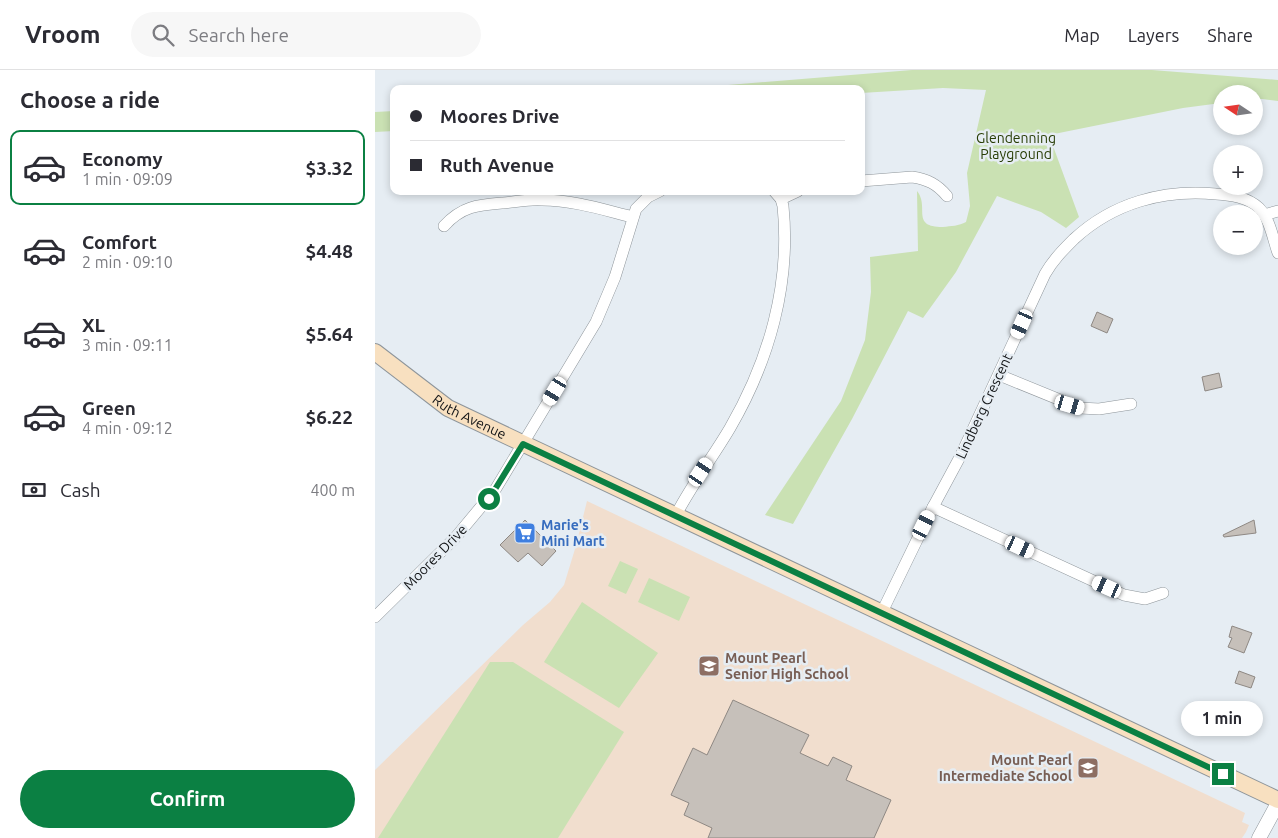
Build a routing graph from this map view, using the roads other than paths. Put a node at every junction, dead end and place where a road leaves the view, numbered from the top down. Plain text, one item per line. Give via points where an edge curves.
1 (865, 181) edge
2 (651, 195) edge
3 (777, 195) edge
4 (947, 196) dead end
5 (1278, 211) edge
6 (1264, 215) junction
7 (633, 217) junction
8 (444, 226) dead end
9 (1278, 253) edge
10 (375, 352) edge
11 (999, 375) junction
12 (1131, 404) dead end
13 (523, 444) junction
14 (933, 507) junction
15 (676, 515) junction
16 (1163, 593) dead end
17 (882, 612) junction
18 (375, 617) edge
19 (1278, 802) edge
20 (1259, 838) edge

1 - 4 street via 920,178 936,185
2 - 7 street via 636,209
3 - 15 street via 785,237 784,268 766,352 741,408
5 - 6 street
6 - 9 street
6 - 11 street, Lindberg Crescent via 1259,207 1241,198 1203,193 1159,196 1107,214 1082,232 1050,265
7 - 8 street via 567,202 535,200 475,206 456,215
7 - 13 street, Moores Drive via 615,277 599,315
10 - 13 main road, Ruth Avenue via 448,408
11 - 12 street via 1080,408
11 - 14 street, Lindberg Crescent
13 - 15 main road, Ruth Avenue
13 - 18 street, Moores Drive via 479,511
14 - 16 street via 1124,595 1145,599
14 - 17 street, Lindberg Crescent
15 - 17 main road, Ruth Avenue
17 - 19 main road, Ruth Avenue
19 - 20 street

